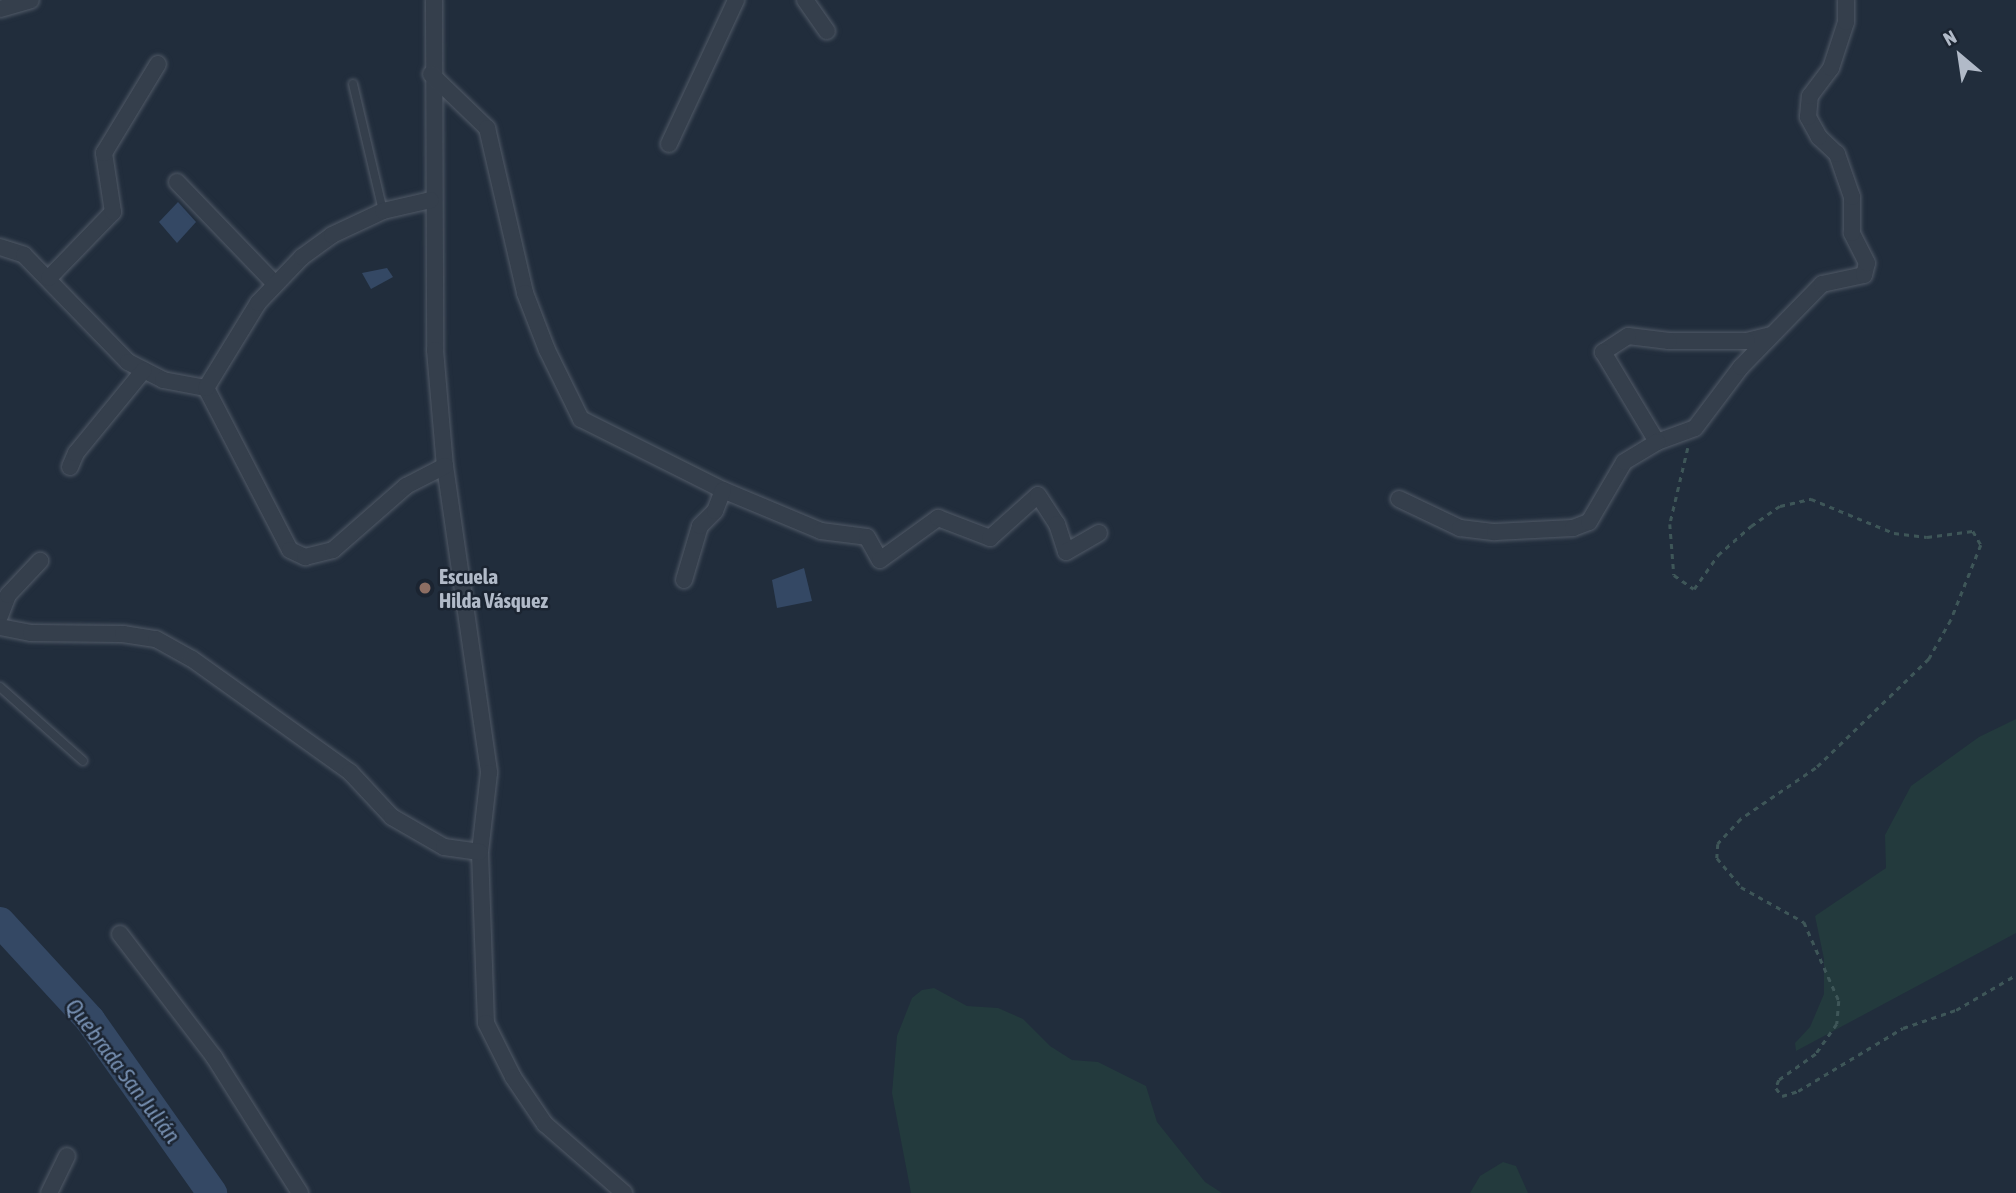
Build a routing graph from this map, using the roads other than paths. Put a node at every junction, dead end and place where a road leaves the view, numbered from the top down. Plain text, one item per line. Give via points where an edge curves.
1 (31, 0) edge
2 (434, 0) edge
3 (736, 0) edge
4 (804, 0) edge
5 (1846, 0) edge
6 (0, 9) edge
7 (827, 31) dead end
8 (158, 64) dead end
9 (431, 74) junction
10 (353, 84) dead end
11 (669, 144) dead end
12 (177, 182) dead end
13 (431, 200) junction
14 (383, 211) junction
15 (0, 247) edge
16 (49, 278) junction
17 (275, 284) junction
18 (1771, 335) junction
19 (144, 370) junction
20 (206, 388) junction
21 (1657, 442) junction
22 (445, 466) junction
23 (70, 467) dead end
24 (723, 490) junction
25 (1399, 499) dead end
26 (1098, 533) dead end
27 (40, 561) dead end
28 (684, 580) dead end
29 (0, 616) edge
30 (0, 627) edge
31 (0, 687) edge
32 (83, 761) dead end
33 (480, 852) junction
34 (120, 934) dead end
35 (67, 1156) dead end
36 (49, 1193) edge
37 (300, 1193) edge
38 (624, 1193) edge

1 - 6 street
2 - 9 street
3 - 11 street
4 - 7 street
5 - 18 street via 1846,22 1831,68 1810,96 1808,117 1837,154 1852,197 1852,233 1867,263 1864,275 1822,284
8 - 16 street via 104,153 113,212
9 - 13 street
9 - 24 street via 487,128 525,293 582,419
10 - 14 lane
12 - 17 street
13 - 14 street
13 - 22 street via 435,350
14 - 17 street via 332,235
15 - 16 street via 24,255
16 - 19 street via 100,336
17 - 20 street via 233,338
18 - 21 street via 1695,428
18 - 21 street via 1747,341 1628,336 1603,352
19 - 20 street via 163,380
19 - 23 street via 76,453
20 - 22 street via 276,529 290,550 305,557 333,550 406,486
21 - 25 street via 1624,462 1589,522 1573,528 1495,532 1460,528
22 - 33 street via 489,773
24 - 26 street via 821,531 867,537 880,560 939,517 990,538 1038,495 1057,524 1066,552
24 - 28 street via 715,511 700,526
27 - 29 street via 8,595
30 - 33 street via 31,633 156,639 192,659 350,772 392,817 444,847
31 - 32 lane
33 - 38 street via 486,1023 513,1077 545,1124
34 - 37 street via 214,1057
35 - 36 street

